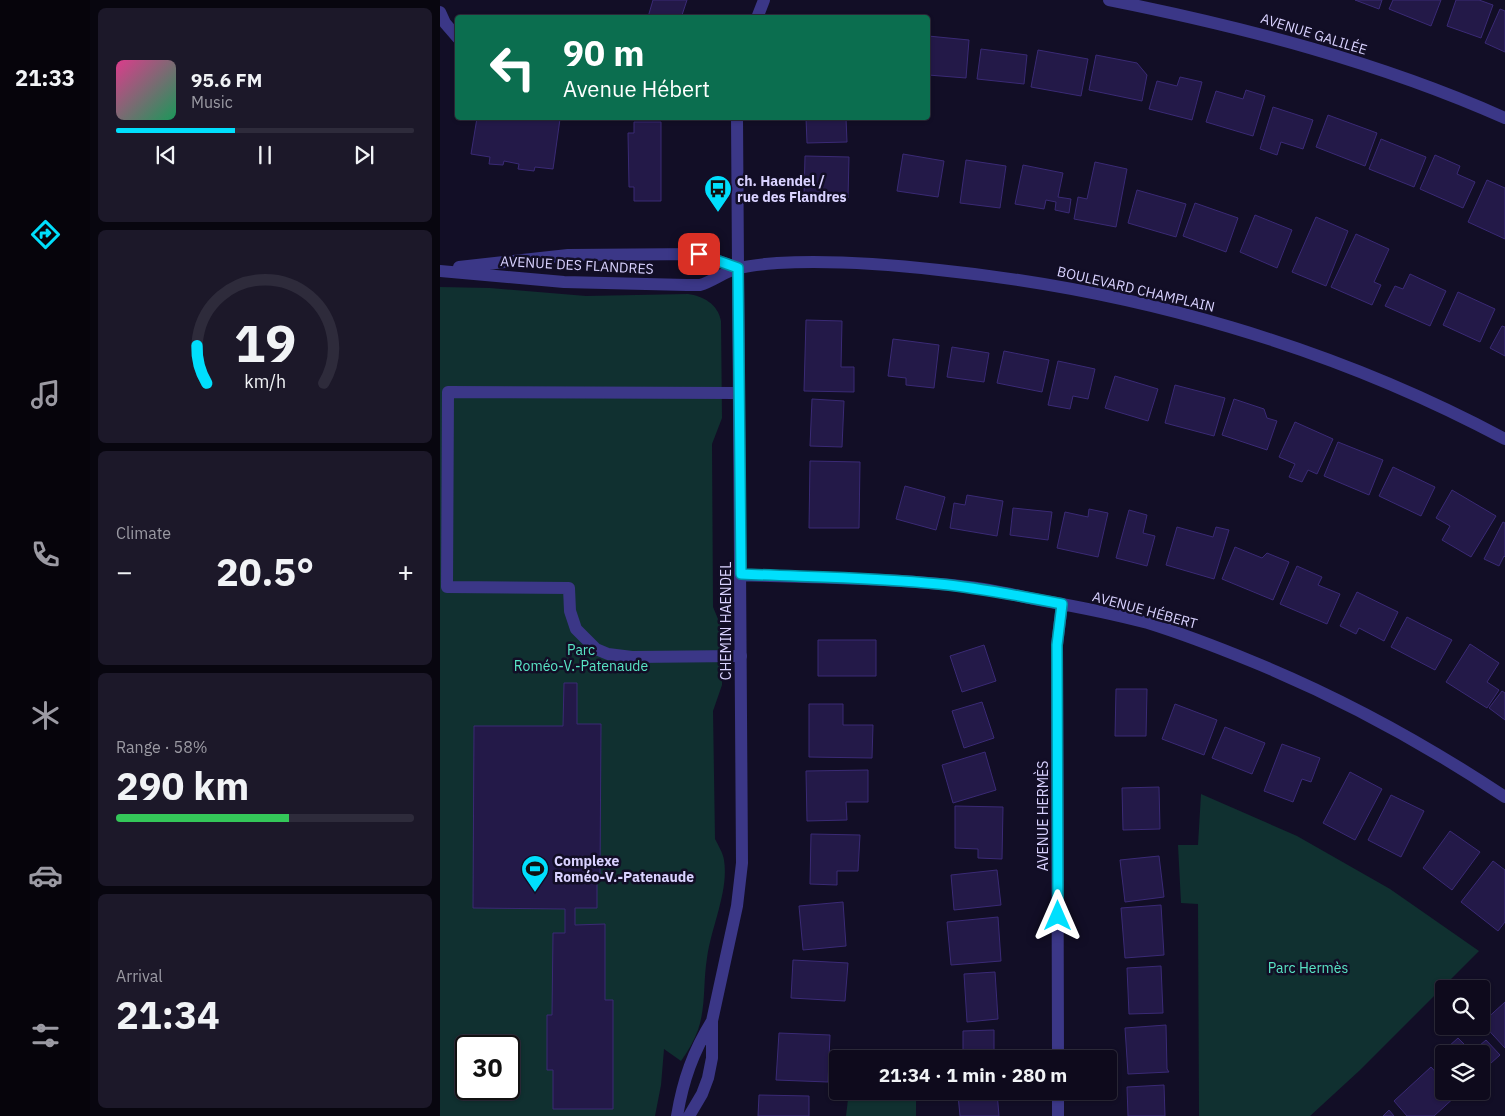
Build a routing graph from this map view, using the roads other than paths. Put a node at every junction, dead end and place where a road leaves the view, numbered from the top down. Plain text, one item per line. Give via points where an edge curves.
1 (764, 0) edge
2 (1109, 0) edge
3 (440, 12) edge
4 (759, 15) edge
5 (455, 35) edge
6 (1505, 118) edge
7 (737, 120) edge
8 (738, 268) junction
9 (440, 270) edge
10 (740, 392) junction
11 (1505, 440) edge
12 (741, 574) junction
13 (1062, 604) junction
14 (741, 656) junction
15 (1505, 798) edge
16 (712, 1021) junction
17 (1058, 1050) edge
18 (1058, 1100) edge
19 (677, 1116) edge
20 (689, 1116) edge
21 (1058, 1116) edge

1 - 4 street
2 - 6 street, AVENUE GALILÉE via 1206,20 1297,44 1434,89
3 - 5 street
7 - 8 street, CHEMIN HAENDEL
8 - 9 street, AVENUE DES FLANDRES via 699,254 598,254
8 - 9 street, AVENUE DES FLANDRES via 687,286 564,282
8 - 10 street, CHEMIN HAENDEL
8 - 11 street, BOULEVARD CHAMPLAIN via 778,263 902,266 1012,278 1129,300 1228,326 1327,360 1428,402
10 - 12 street, CHEMIN HAENDEL
10 - 14 street via 448,392 447,586 570,588 570,611 576,629 596,649 618,657
12 - 13 street, AVENUE HÉBERT via 937,584 1004,592
12 - 14 street, CHEMIN HAENDEL
13 - 15 street, AVENUE HÉBERT via 1166,629 1291,677 1384,722
13 - 17 street, AVENUE HERMÈS via 1057,645
14 - 16 street, CHEMIN HAENDEL via 742,863 737,906
16 - 19 street via 691,1060
16 - 20 street, CHEMIN HAENDEL via 712,1058 708,1078
18 - 21 street

